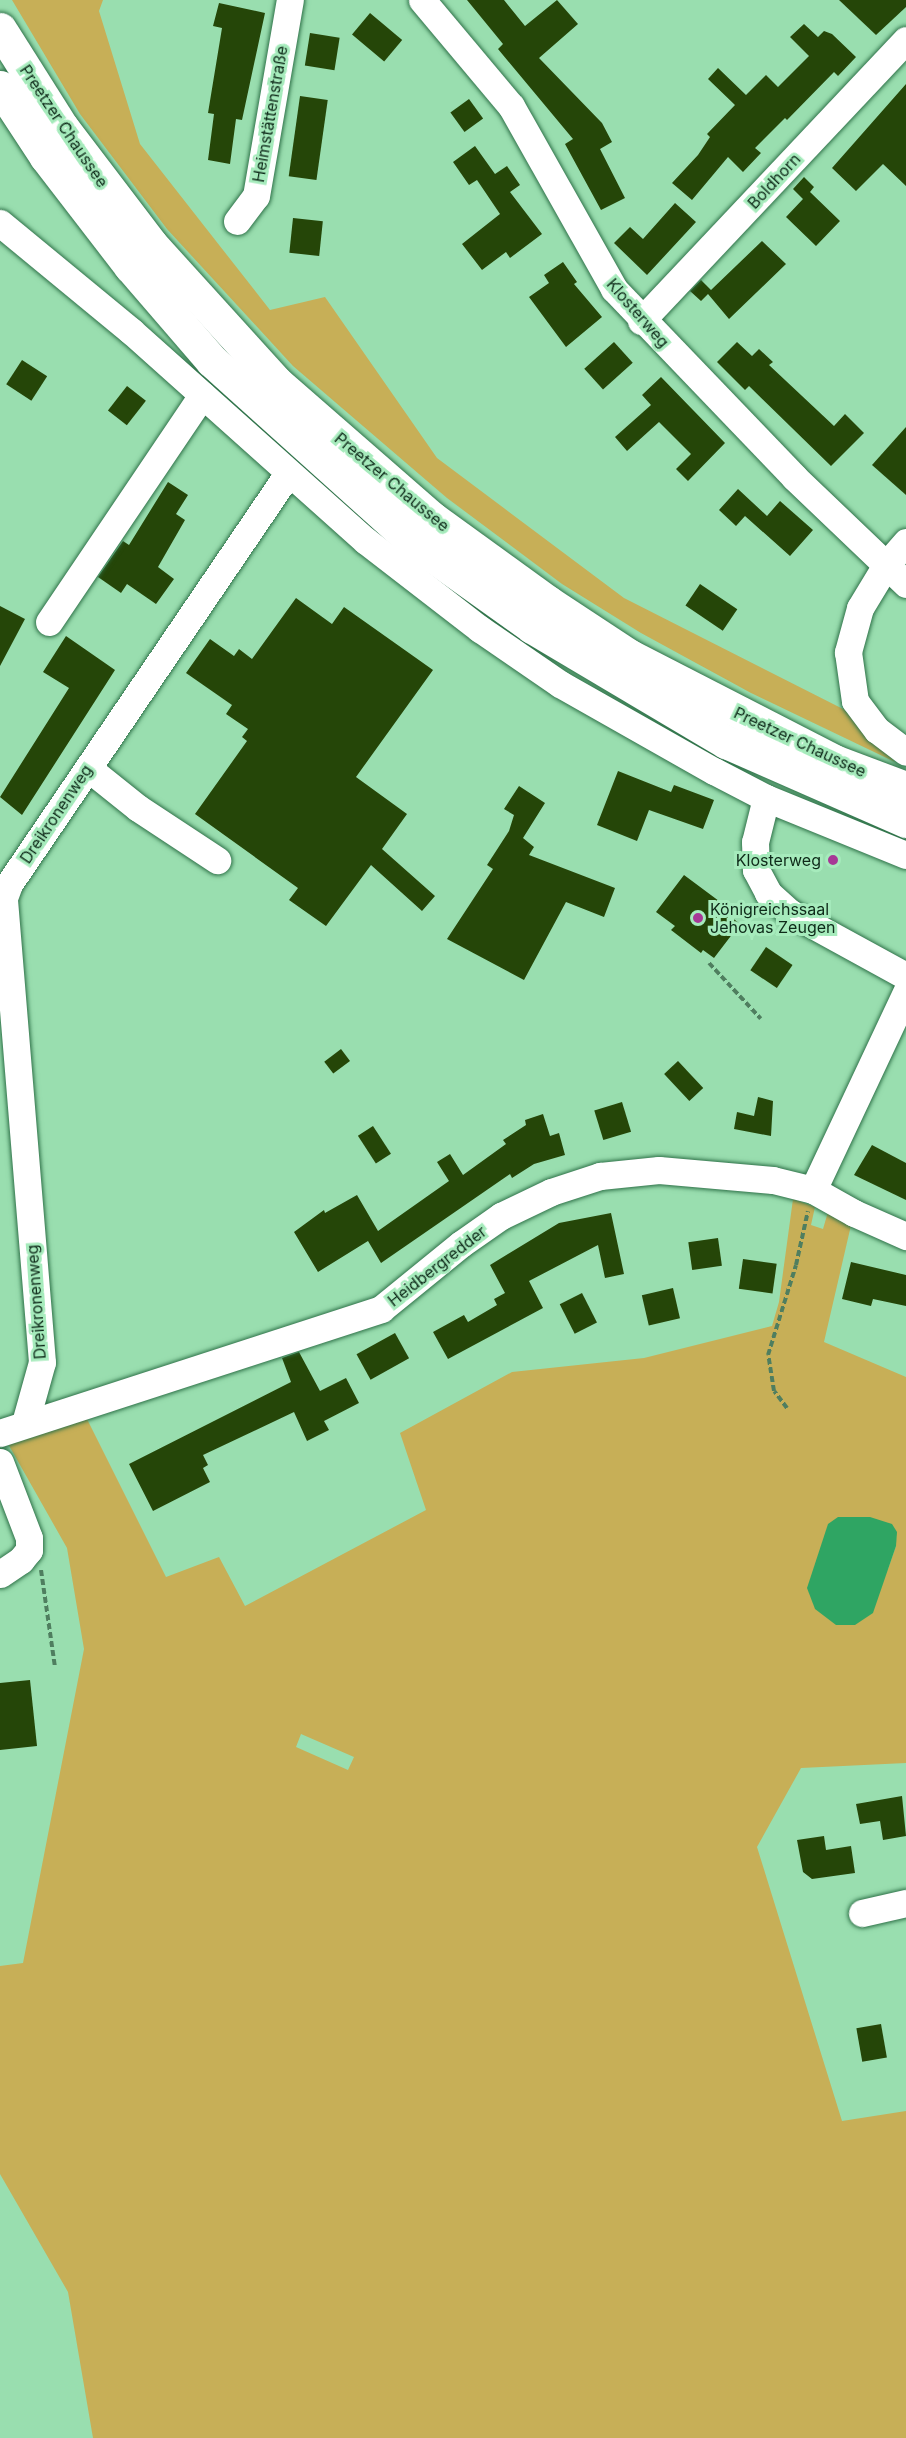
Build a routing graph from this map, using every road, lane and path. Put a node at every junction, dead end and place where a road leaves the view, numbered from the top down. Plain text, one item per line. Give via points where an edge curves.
1 (290, 0) edge
2 (422, 0) edge
3 (0, 29) edge
4 (906, 40) edge
5 (0, 87) edge
6 (237, 221) dead end
7 (0, 223) edge
8 (641, 321) junction
9 (202, 395) junction
10 (288, 474) junction
11 (906, 542) edge
12 (886, 565) junction
13 (906, 584) edge
14 (49, 622) dead end
15 (906, 752) edge
16 (88, 768) junction
17 (906, 788) edge
18 (766, 798) junction
19 (906, 821) edge
20 (906, 855) edge
21 (217, 860) dead end
22 (4, 951) edge
23 (709, 963) dead end
24 (906, 976) edge
25 (906, 992) edge
26 (761, 1019) dead end
27 (9, 1077) edge
28 (813, 1190) junction
29 (906, 1236) edge
30 (787, 1408) dead end
31 (25, 1423) junction
32 (0, 1433) edge
33 (0, 1462) edge
34 (29, 1550) junction
35 (0, 1574) edge
36 (55, 1667) dead end
37 (906, 1903) edge
38 (862, 1913) dead end

1 - 6 street, Heimstättenstraße via 256,196
2 - 8 street, Klosterweg via 511,106 614,289
3 - 17 highway, Preetzer Chaussee via 62,127 151,244 276,382 432,518 630,656 834,760
4 - 8 street, Boldhorn
5 - 19 highway, Preetzer Chaussee via 46,157 130,266 212,361 413,542 532,627 726,742
7 - 9 street
8 - 12 street, Klosterweg
9 - 10 street
9 - 14 street
10 - 16 street, Dreikronenweg
10 - 18 street via 421,585 560,684
11 - 12 street
12 - 13 street, Klosterweg
12 - 15 street via 854,620 849,669 855,701 865,716
16 - 21 street via 138,808
16 - 22 street, Dreikronenweg via 9,884 4,898
18 - 20 street
18 - 24 street via 755,842 756,870 768,893 789,912
22 - 27 street, Dreikronenweg
23 - 26 path
25 - 28 street
27 - 31 street, Dreikronenweg via 42,1362
28 - 29 street, Heidbergredder via 854,1214
28 - 30 path via 796,1265 768,1355 774,1391
28 - 31 street, Heidbergredder via 773,1180 659,1170 600,1176 551,1192 501,1216 381,1309
31 - 32 street, Heidbergredder
33 - 34 street via 29,1538
34 - 35 street
34 - 36 path via 39,1563
37 - 38 street

